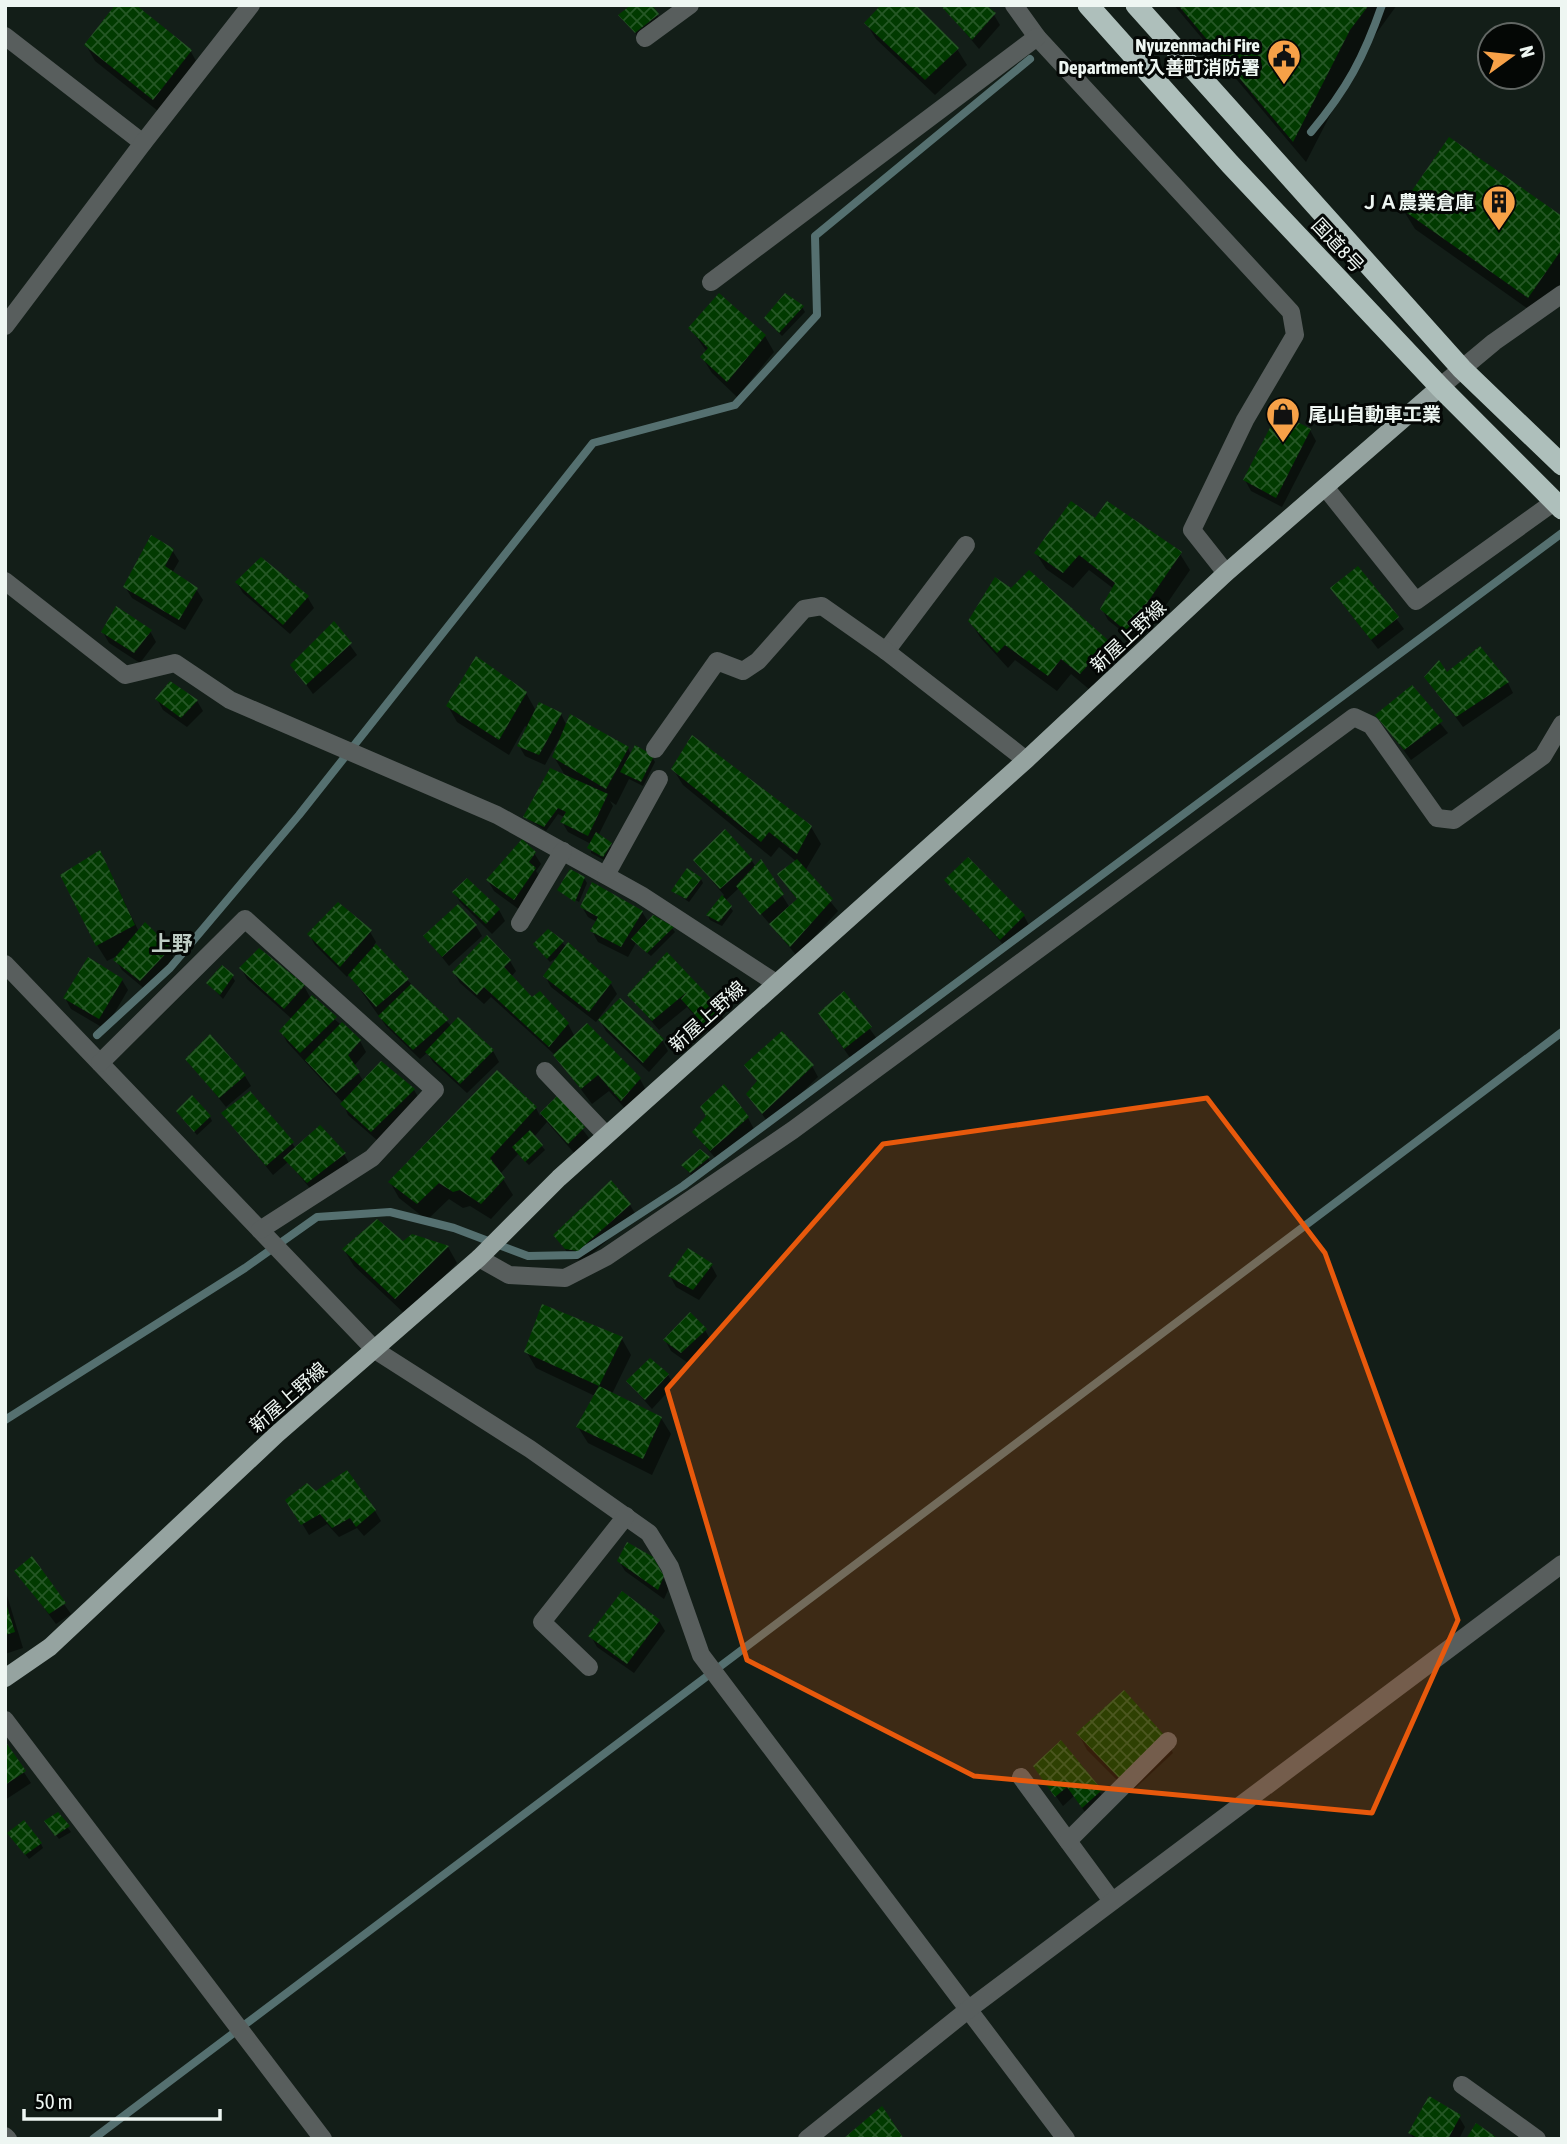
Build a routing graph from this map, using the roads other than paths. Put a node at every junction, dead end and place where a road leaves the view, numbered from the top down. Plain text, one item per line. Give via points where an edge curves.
1 (251, 5) edge
2 (690, 5) edge
3 (1014, 5) edge
4 (1087, 5) edge
5 (1136, 5) edge
6 (5, 36) edge
7 (1037, 37) junction
8 (645, 38) dead end
9 (142, 143) junction
10 (711, 282) dead end
11 (1562, 294) edge
12 (5, 326) edge
13 (1462, 369) junction
14 (1440, 387) junction
15 (1562, 466) edge
16 (1325, 487) junction
17 (1558, 505) edge
18 (966, 545) dead end
19 (1226, 573) junction
20 (5, 581) edge
21 (886, 651) junction
22 (1562, 724) edge
23 (655, 749) dead end
24 (1027, 760) junction
25 (659, 779) dead end
26 (562, 851) junction
27 (606, 875) junction
28 (520, 923) dead end
29 (5, 964) edge
30 (776, 983) junction
31 (100, 1063) junction
32 (545, 1071) dead end
33 (606, 1135) junction
34 (260, 1230) junction
35 (479, 1258) junction
36 (375, 1350) junction
37 (626, 1516) junction
38 (1562, 1563) edge
39 (589, 1667) dead end
40 (5, 1678) edge
41 (5, 1720) edge
42 (1168, 1741) dead end
43 (1021, 1777) dead end
44 (1068, 1841) junction
45 (1112, 1902) junction
46 (969, 2009) junction
47 (1462, 2085) dead end
48 (323, 2139) edge
49 (807, 2139) edge
50 (1066, 2139) edge
51 (1537, 2139) edge

1 - 9 street
2 - 8 street
3 - 7 street
4 - 14 highway, 国道8号
5 - 13 highway, 国道8号
6 - 9 street
7 - 10 street
7 - 19 street via 1291,312 1295,335 1245,420 1192,530
9 - 12 street
11 - 13 street
13 - 14 street
13 - 15 highway, 国道8号
14 - 16 main road, 新屋上野線
14 - 17 highway, 国道8号
16 - 17 street via 1416,601
16 - 19 main road, 新屋上野線
18 - 21 street
19 - 24 main road, 新屋上野線
20 - 26 street via 125,675 175,663 230,700 497,815
21 - 23 street via 822,606 804,608 758,661 743,671 716,661
21 - 24 street
22 - 35 street via 1543,756 1454,820 1437,818 1371,725 1354,717 793,1130 606,1257 565,1278 509,1275
24 - 30 main road, 新屋上野線
25 - 27 street
26 - 27 street
26 - 28 street
27 - 30 street
29 - 31 street
30 - 33 main road, 新屋上野線
31 - 34 street
31 - 34 street via 245,919 435,1090 372,1158
32 - 33 street
33 - 35 main road, 新屋上野線
34 - 36 street
35 - 36 main road, 新屋上野線
36 - 37 street
36 - 40 main road, 新屋上野線 via 277,1434 50,1647
37 - 39 street via 542,1622
37 - 46 street via 649,1533 670,1567 701,1655
38 - 45 street
41 - 48 street
42 - 44 street
43 - 44 street
44 - 45 street
45 - 46 street
46 - 49 street
46 - 50 street
47 - 51 street

